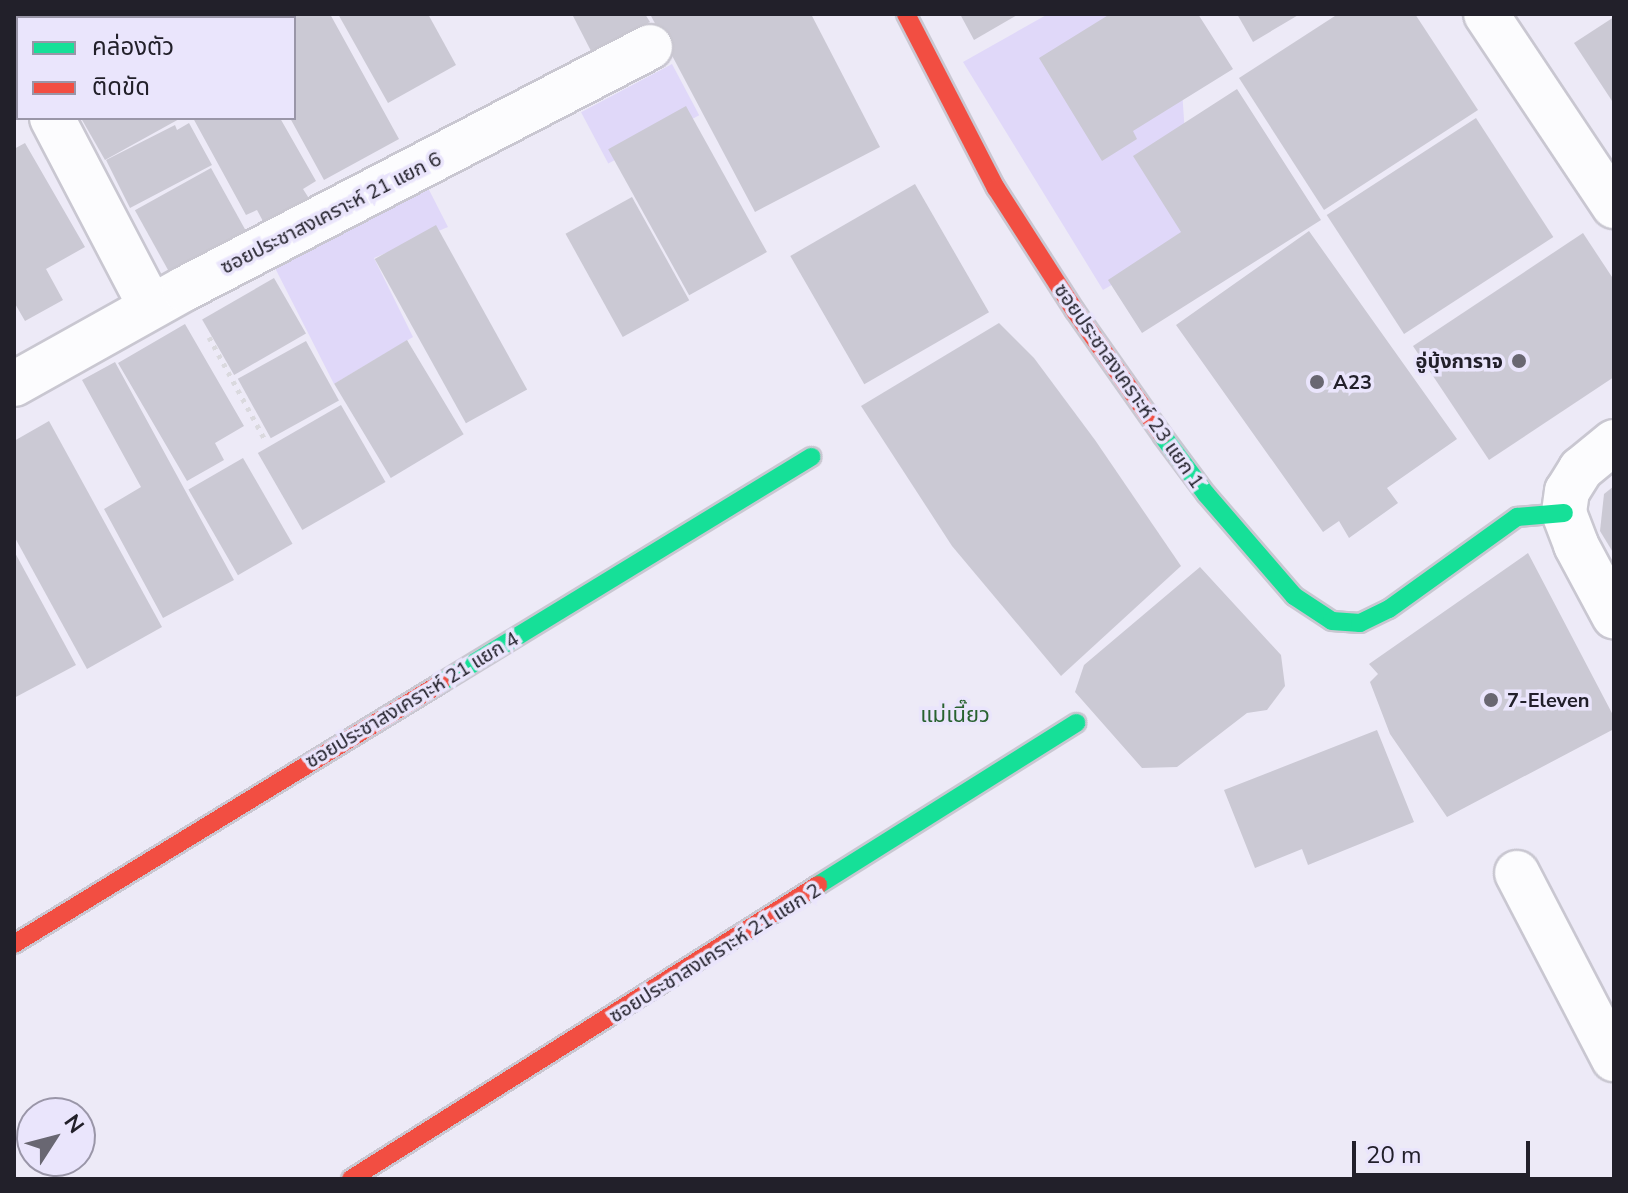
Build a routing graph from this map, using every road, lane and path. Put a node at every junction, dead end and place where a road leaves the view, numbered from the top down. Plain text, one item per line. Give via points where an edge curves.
1 (906, 14) edge
2 (1486, 14) edge
3 (650, 47) dead end
4 (53, 120) edge
5 (1614, 206) edge
6 (167, 298) junction
7 (14, 384) edge
8 (264, 438) dead end
9 (1614, 442) edge
10 (811, 457) dead end
11 (1564, 513) junction
12 (1614, 616) edge
13 (1076, 723) dead end
14 (1517, 873) dead end
15 (14, 944) edge
16 (1614, 1059) edge
17 (351, 1179) edge

1 - 11 street, ซอยประชาสงเคราะห์ 23 แยก 1 via 996,188 1075,311 1206,494 1294,596 1332,621 1360,623 1389,609 1517,517
2 - 5 street
3 - 6 street, ซอยประชาสงเคราะห์ 21 แยก 6
4 - 6 street
6 - 7 street, ซอยประชาสงเคราะห์ 21 แยก 6
6 - 8 path
9 - 11 street via 1581,469 1567,491
10 - 15 street, ซอยประชาสงเคราะห์ 21 แยก 4
11 - 12 street
13 - 17 street, ซอยประชาสงเคราะห์ 21 แยก 2
14 - 16 street

